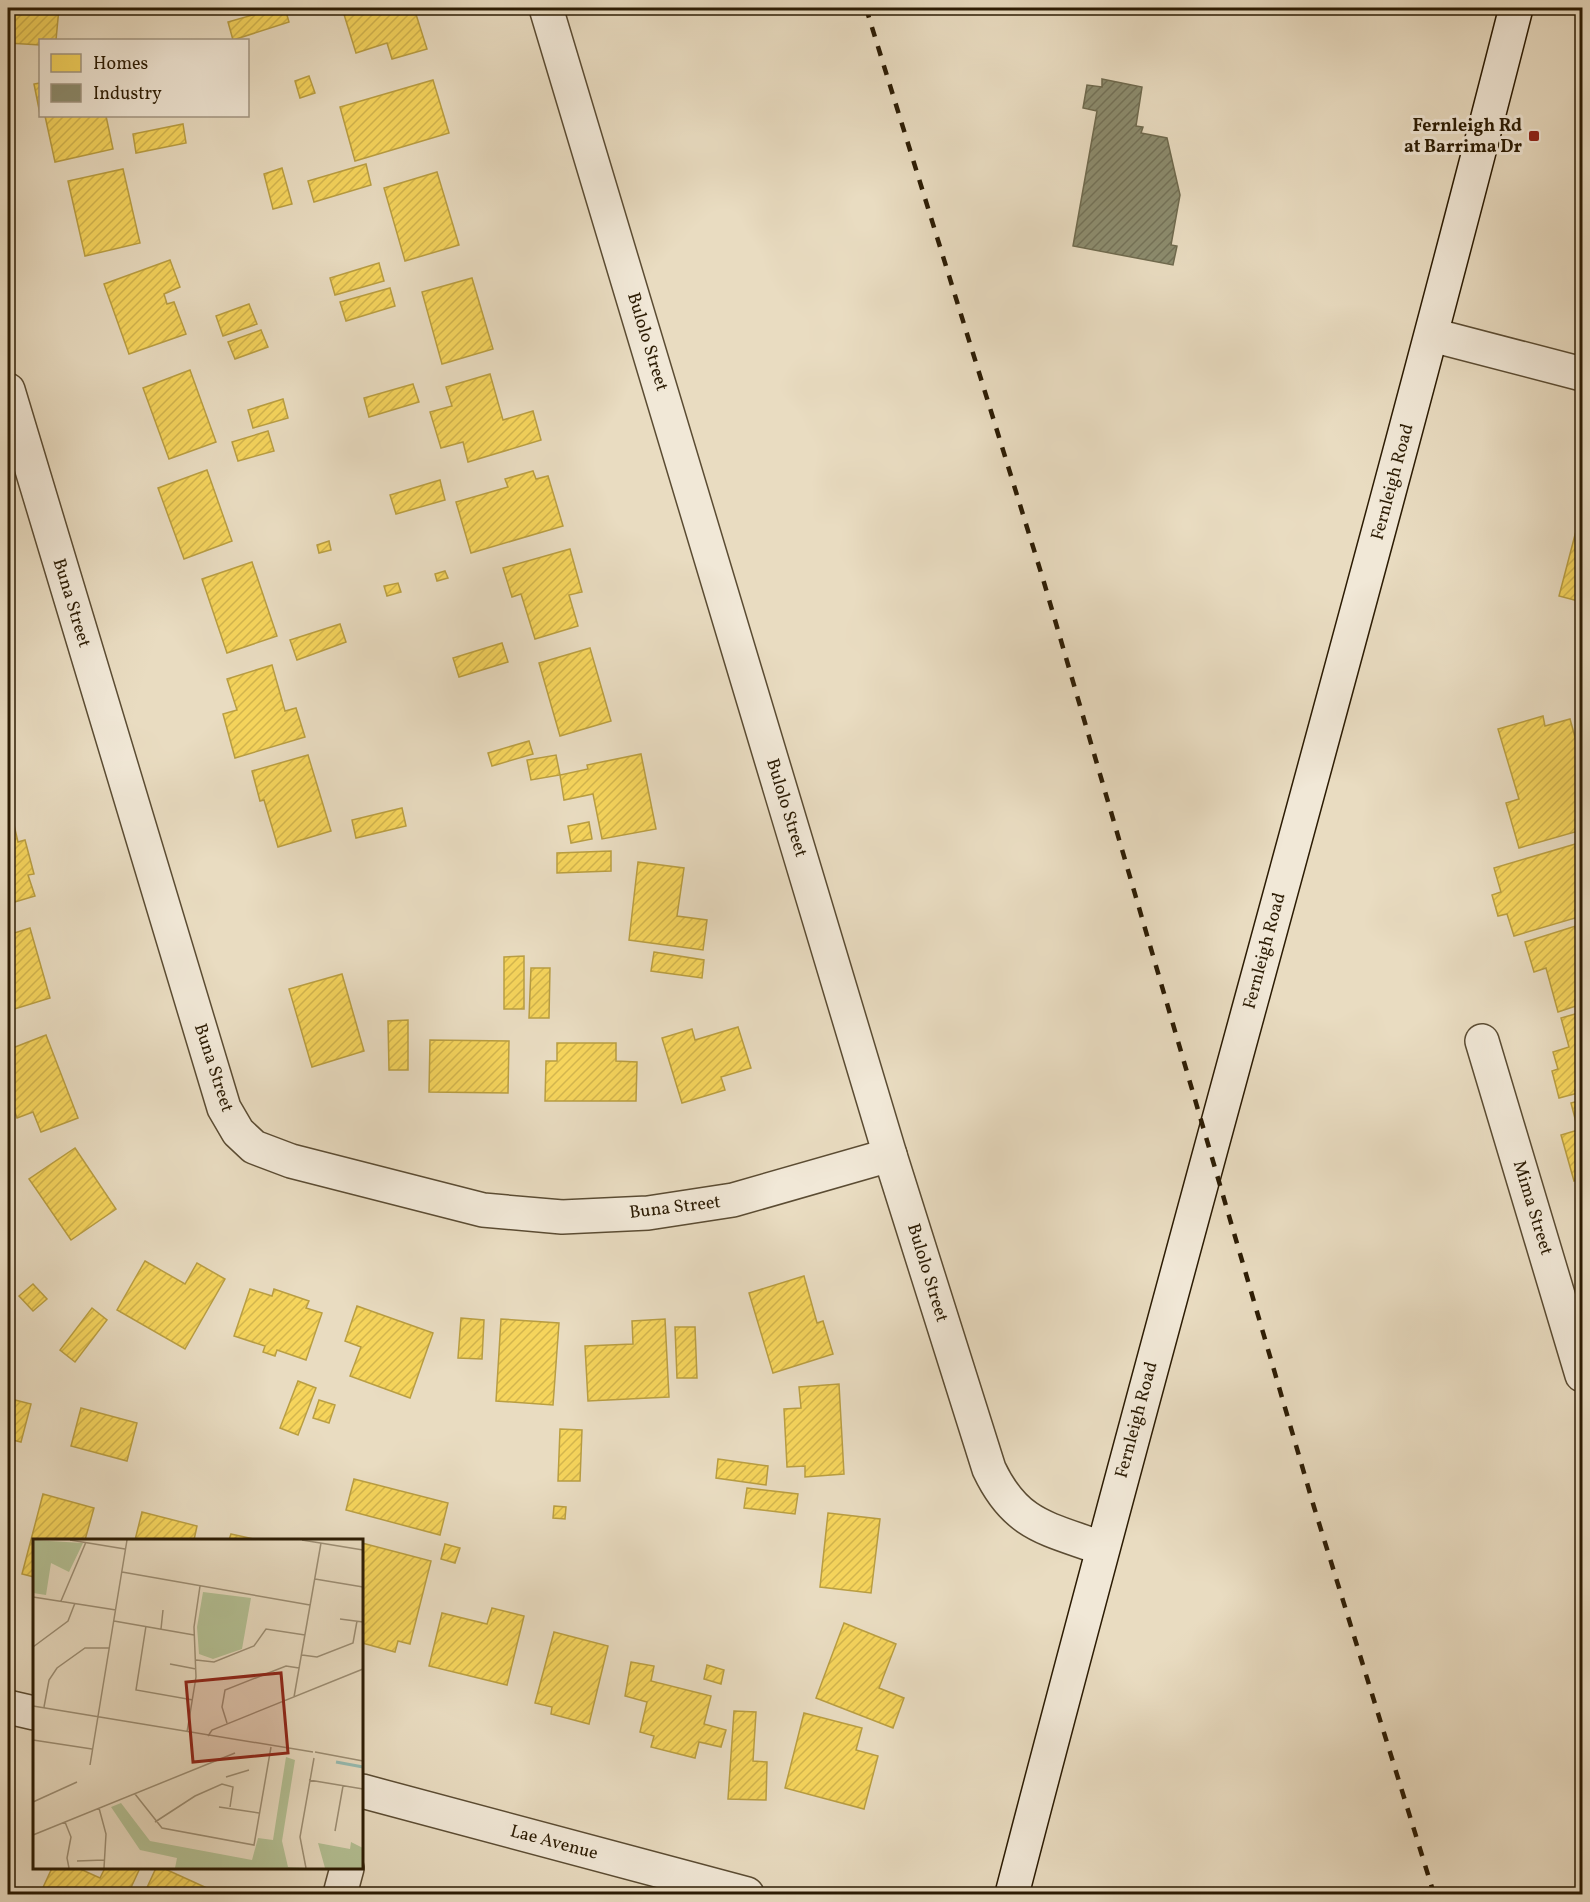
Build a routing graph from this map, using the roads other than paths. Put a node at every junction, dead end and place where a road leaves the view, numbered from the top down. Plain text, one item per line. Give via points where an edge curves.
1 (546, 8) edge
2 (1516, 8) edge
3 (1432, 335) junction
4 (1582, 374) edge
5 (8, 390) edge
6 (1482, 1041) dead end
7 (890, 1155) junction
8 (1582, 1375) edge
9 (1101, 1548) junction
10 (8, 1707) edge
11 (33, 1713) edge
12 (363, 1799) edge
13 (347, 1869) edge
14 (340, 1894) edge
15 (747, 1894) edge
16 (1012, 1894) edge

1 - 7 street, Bulolo Street
2 - 3 street, Fernleigh Road
3 - 4 street
3 - 9 street, Fernleigh Road
5 - 7 street, Buna Street via 224,1108 237,1132 254,1147 291,1161 483,1210 562,1217 648,1213 733,1200
6 - 8 street, Mima Street
7 - 9 street, Bulolo Street via 1001,1494 1034,1523
9 - 16 street, Fernleigh Road
10 - 11 street
12 - 15 street, Lae Avenue
13 - 14 street

